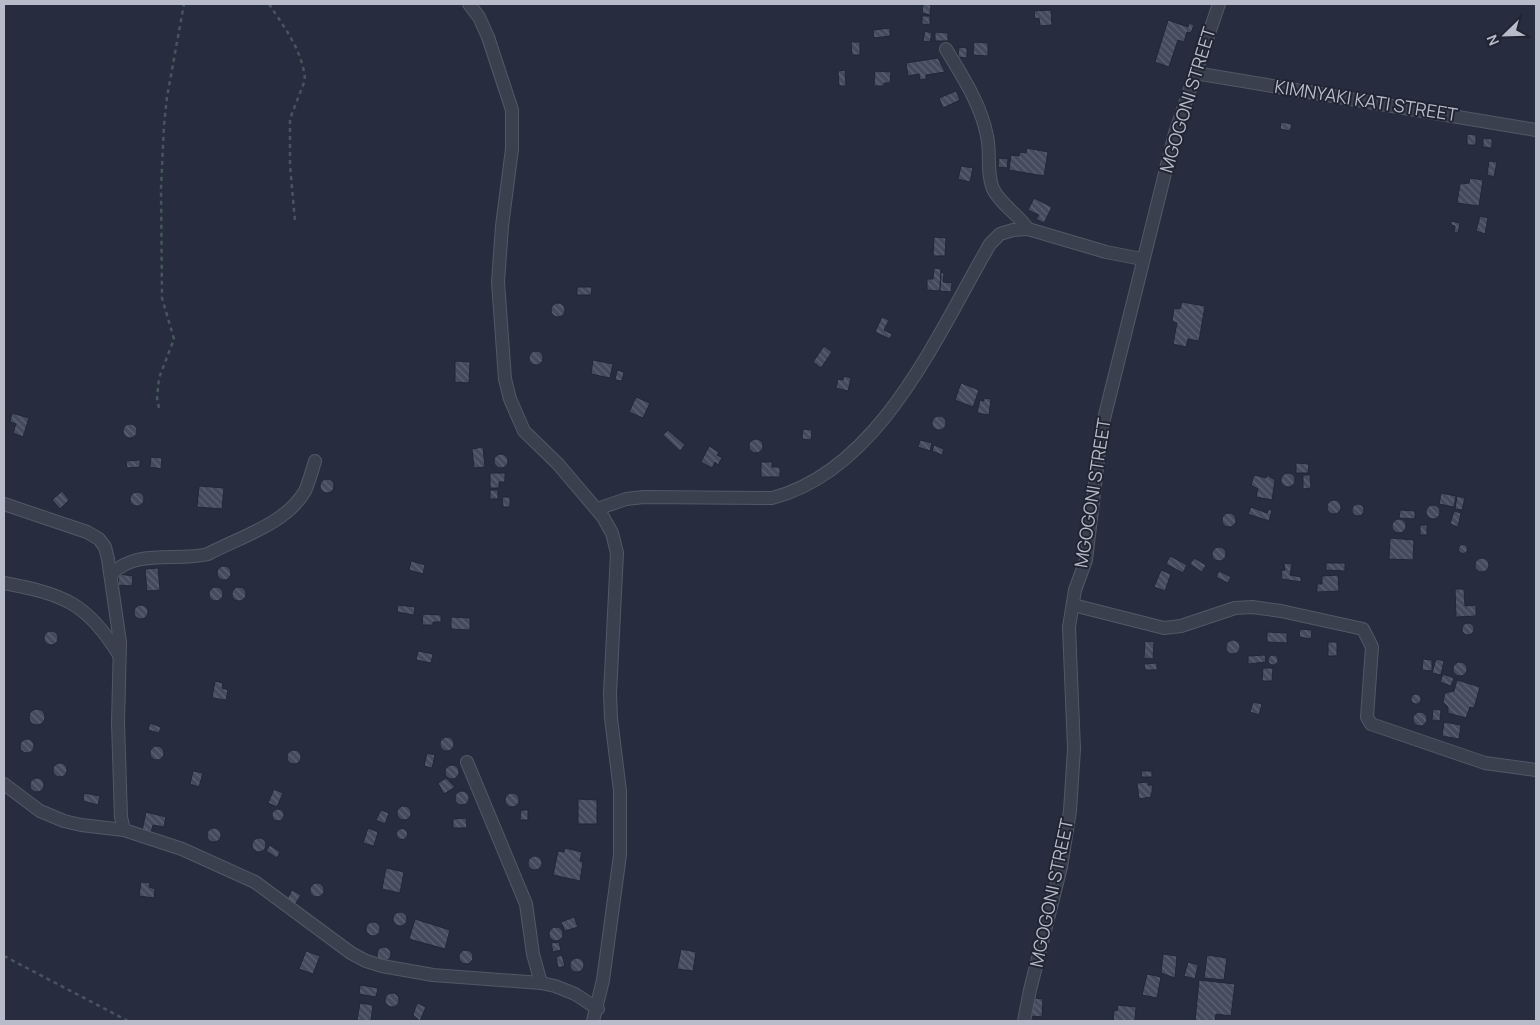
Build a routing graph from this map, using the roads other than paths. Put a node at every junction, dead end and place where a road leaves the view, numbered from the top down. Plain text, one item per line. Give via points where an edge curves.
1 (469, 4) edge
2 (1219, 4) edge
3 (946, 49) dead end
4 (1195, 74) junction
5 (1536, 130) edge
6 (1028, 229) junction
7 (1142, 259) junction
8 (315, 461) dead end
9 (4, 504) edge
10 (597, 509) junction
11 (111, 575) junction
12 (4, 582) edge
13 (1073, 605) junction
14 (121, 657) junction
15 (467, 762) dead end
16 (1536, 770) edge
17 (4, 784) edge
18 (124, 830) junction
19 (541, 983) junction
20 (596, 1015) edge
21 (1024, 1021) edge

1 - 10 street via 488,37 512,110 498,282 505,379 510,399 524,431
2 - 4 street, MGOGONI STREET
3 - 6 street via 984,120 992,186 1002,202 1020,217
4 - 5 street, KIMNYAKI KATI STREET
4 - 7 street, MGOGONI STREET via 1175,132
6 - 7 street
6 - 10 street via 1000,234 990,244 917,374 883,419 815,482 772,498 644,497 626,499
7 - 13 street, MGOGONI STREET via 1102,427 1086,560
8 - 11 street via 305,490 291,509 280,517 208,554 137,560 117,568
9 - 11 street via 99,539 105,547
10 - 20 street via 612,533 617,553 610,718 620,791 620,855
11 - 14 street
12 - 14 street via 58,595 77,605 101,626
13 - 16 street via 1164,628 1181,626 1235,608 1252,607 1363,629 1372,647 1367,717 1371,724 1486,763
13 - 21 street, MGOGONI STREET via 1069,627 1074,749 1070,811 1061,867
14 - 18 street via 118,723
15 - 19 street via 526,904
17 - 18 street via 40,811 64,821
18 - 19 street via 182,849 255,882 366,961 433,975
19 - 20 street via 575,994

